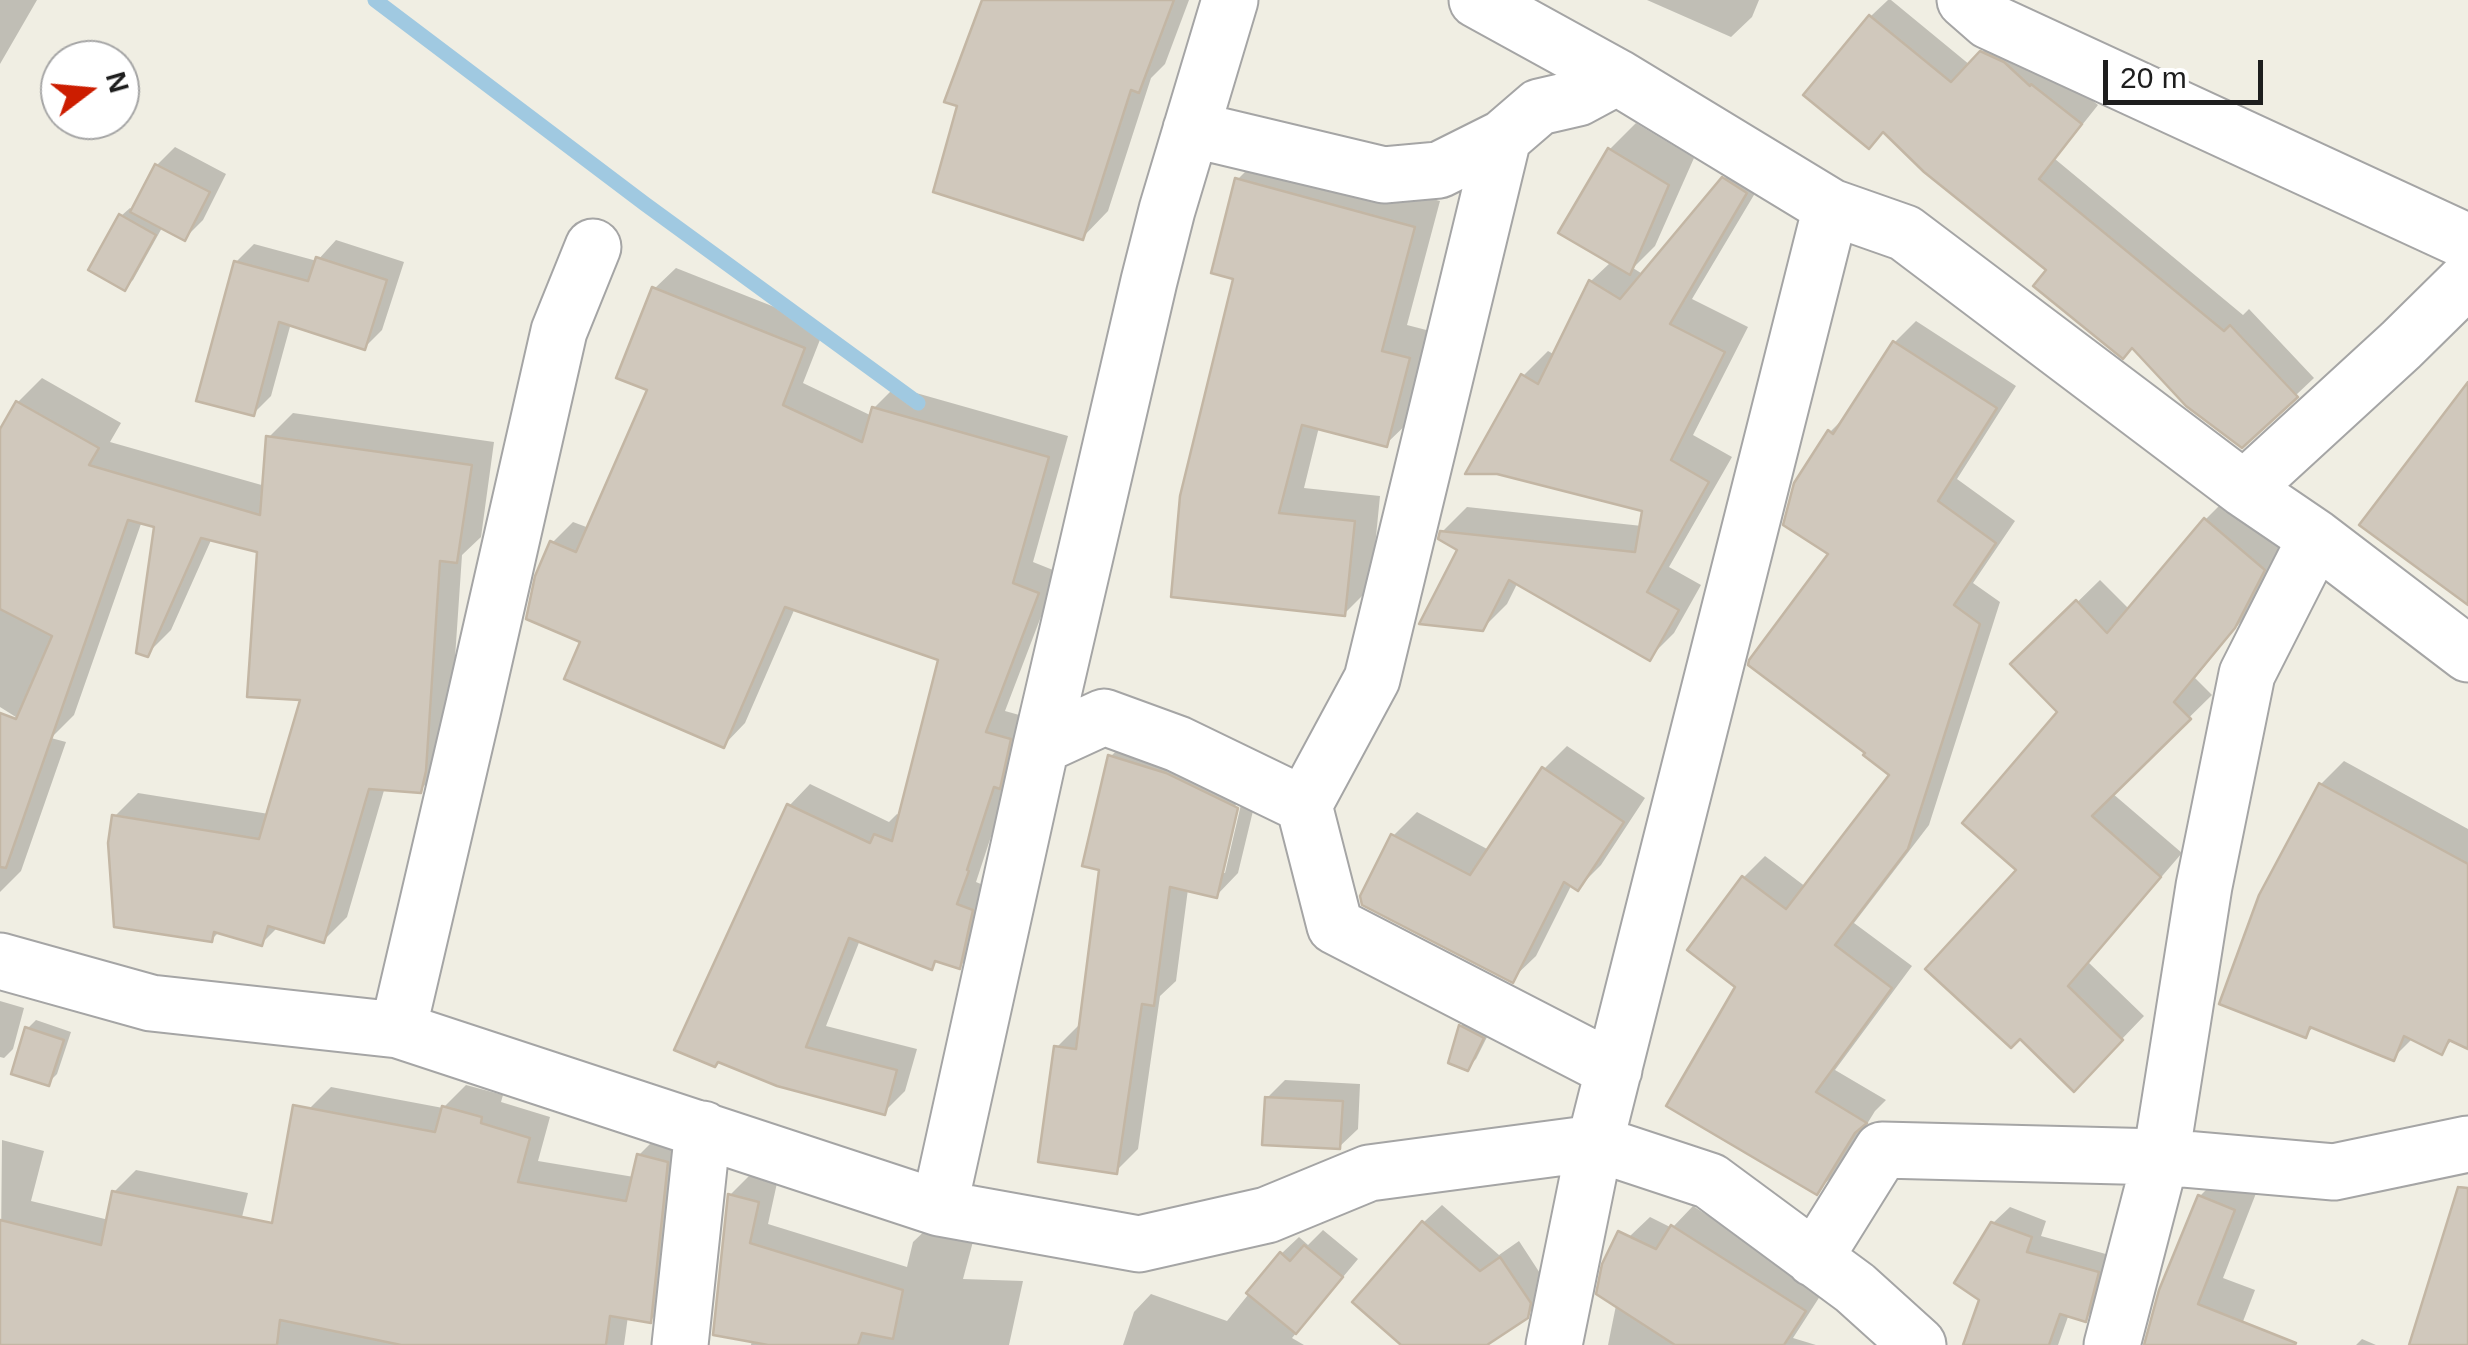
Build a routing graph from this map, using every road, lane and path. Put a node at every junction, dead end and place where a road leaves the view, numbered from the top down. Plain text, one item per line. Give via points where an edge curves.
1 (1230, 0) edge
2 (1478, 0) edge
3 (1965, 0) edge
4 (1617, 77) junction
5 (1191, 129) junction
6 (1503, 138) junction
7 (1830, 207) junction
8 (2468, 242) edge
9 (593, 247) dead end
10 (2468, 279) edge
11 (2244, 489) junction
12 (2316, 538) junction
13 (2468, 654) edge
14 (1041, 746) junction
15 (1304, 805) junction
16 (0, 962) edge
17 (398, 1030) junction
18 (1614, 1070) junction
19 (702, 1128) junction
20 (1595, 1144) junction
21 (2468, 1144) edge
22 (2161, 1157) junction
23 (940, 1208) junction
24 (1814, 1258) junction
25 (680, 1345) edge
26 (1554, 1345) edge
27 (1918, 1345) edge
28 (2112, 1345) edge

1 - 5 street
2 - 4 street
3 - 8 street via 1989,21
4 - 6 street via 1578,98 1539,107
4 - 7 street
5 - 6 street via 1384,175 1439,170
5 - 14 street
6 - 15 street via 1372,679
7 - 11 street via 1905,233
7 - 18 street
9 - 17 street via 559,331
10 - 11 street
11 - 12 street
12 - 13 street
12 - 22 street via 2248,674 2204,886
14 - 15 street via 1104,717 1178,744
14 - 23 street
15 - 18 street via 1334,926
16 - 17 street via 151,1003
17 - 19 street
18 - 20 street
19 - 23 street
19 - 25 street
20 - 23 street via 1368,1174 1267,1216 1139,1244
20 - 24 street via 1710,1181
20 - 26 street
21 - 22 street via 2334,1172
22 - 24 street via 1882,1150
22 - 28 street
24 - 27 street

